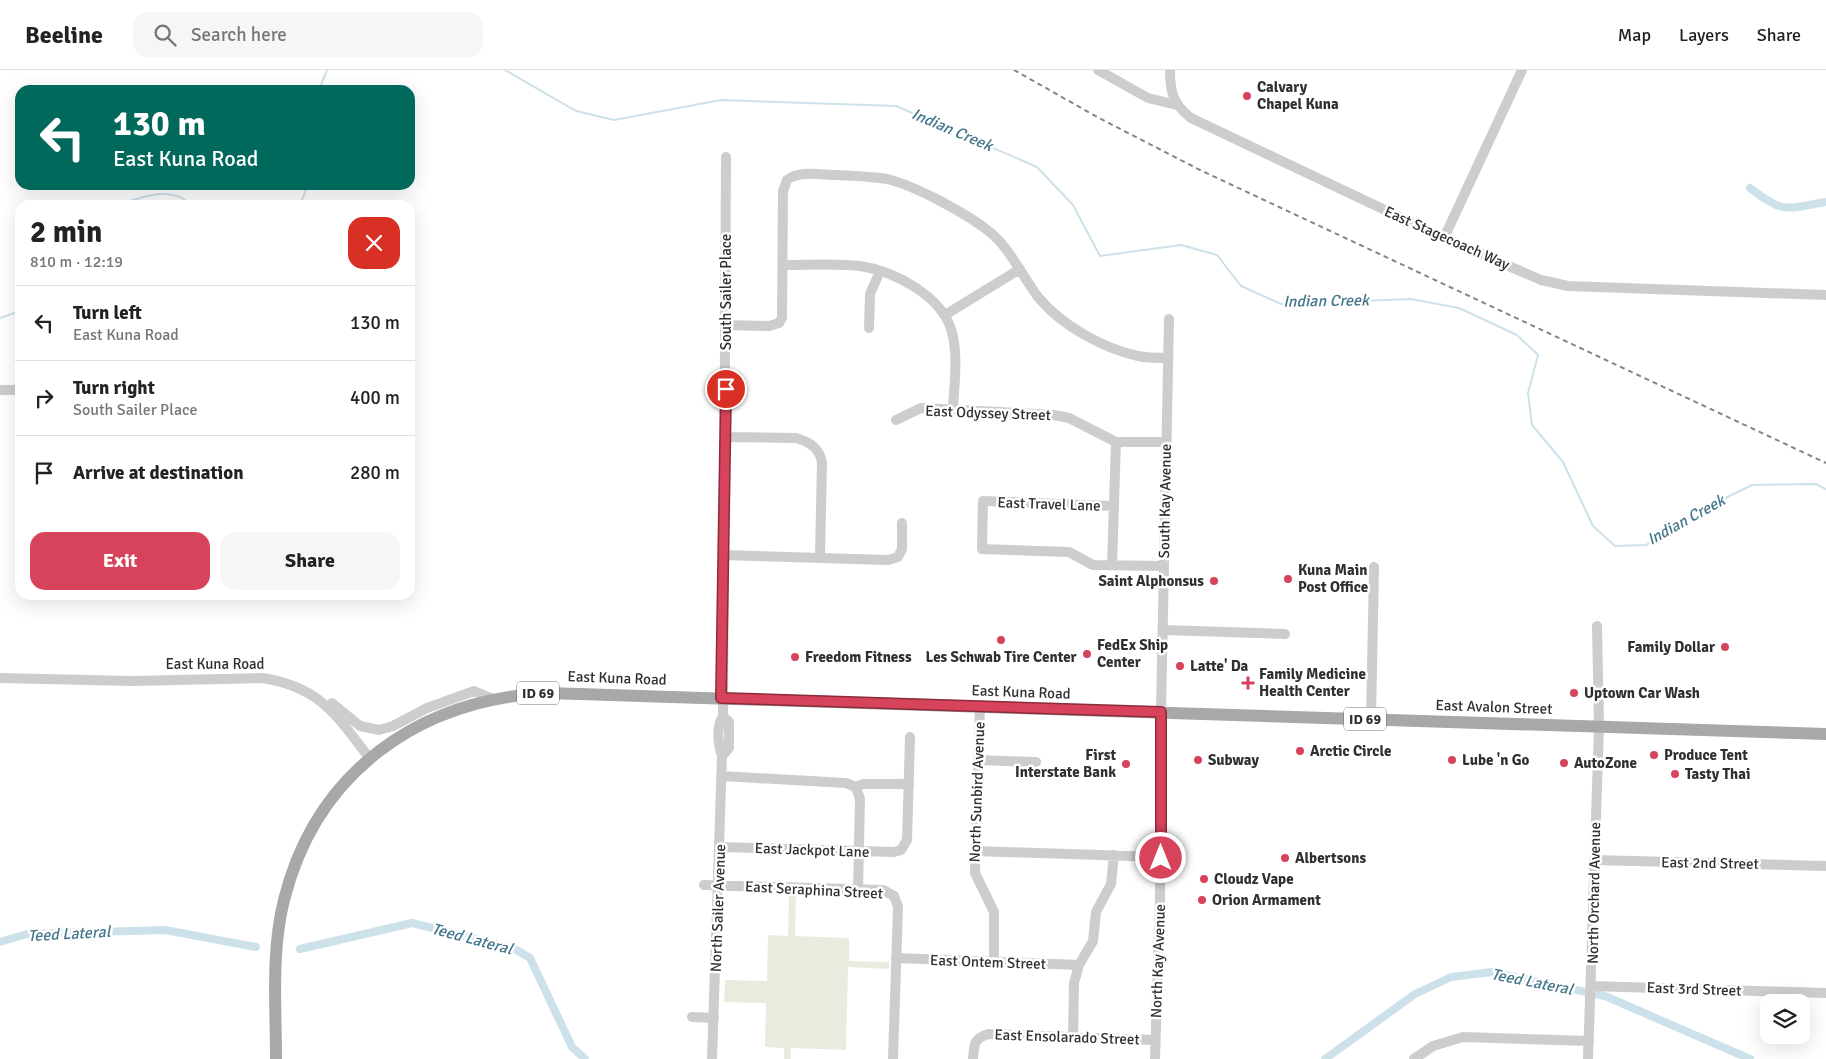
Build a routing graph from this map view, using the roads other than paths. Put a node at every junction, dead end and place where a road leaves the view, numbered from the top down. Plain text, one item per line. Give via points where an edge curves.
1 (1098, 70) edge
2 (1170, 70) edge
3 (1522, 70) edge
4 (1177, 105) junction
5 (726, 157) dead end
6 (1444, 238) junction
7 (783, 265) junction
8 (1020, 269) junction
9 (880, 271) junction
10 (1826, 295) edge
11 (945, 315) junction
12 (1169, 319) dead end
13 (725, 325) junction
14 (869, 328) dead end
15 (1168, 358) junction
16 (0, 390) edge
17 (15, 390) edge
18 (953, 410) junction
19 (896, 420) dead end
20 (725, 437) junction
21 (1116, 442) junction
22 (1166, 442) junction
23 (1114, 506) junction
24 (902, 523) dead end
25 (723, 555) junction
26 (820, 558) junction
27 (1112, 565) junction
28 (1164, 566) junction
29 (1374, 567) dead end
30 (1597, 626) dead end
31 (1163, 630) junction
32 (1285, 634) dead end
33 (0, 678) edge
34 (492, 698) junction
35 (721, 698) junction
36 (326, 704) junction
37 (980, 706) junction
38 (1161, 712) junction
39 (1371, 719) junction
40 (1599, 727) junction
41 (1826, 734) edge
42 (910, 738) dead end
43 (370, 759) junction
44 (978, 760) junction
45 (1036, 762) dead end
46 (721, 776) junction
47 (909, 784) junction
48 (856, 788) junction
49 (720, 847) junction
50 (859, 851) junction
51 (975, 851) junction
52 (1114, 855) junction
53 (1161, 857) junction
54 (1594, 860) junction
55 (1826, 866) edge
56 (704, 885) dead end
57 (718, 885) junction
58 (858, 890) junction
59 (896, 958) junction
60 (994, 962) junction
61 (1079, 965) junction
62 (1591, 990) junction
63 (1826, 993) edge
64 (692, 1017) dead end
65 (714, 1018) junction
66 (1073, 1037) junction
67 (1154, 1040) junction
68 (1589, 1041) junction
69 (276, 1059) edge
70 (712, 1059) edge
71 (893, 1059) edge
72 (973, 1059) edge
73 (1155, 1059) edge
74 (1414, 1059) edge
75 (1588, 1059) edge

1 - 4 street, East Stagecoach Way via 1148,98
2 - 4 street via 1170,91
3 - 6 street
4 - 6 street, East Stagecoach Way via 1191,118 1210,128
5 - 13 street, South Sailer Place
6 - 10 street, East Stagecoach Way via 1554,284
7 - 8 street via 783,191 786,180 799,174 865,176 907,186 991,233
7 - 9 street via 860,266
7 - 13 street via 783,312 779,323 769,326
8 - 11 street
8 - 15 street via 1039,298 1084,334 1116,350
9 - 11 street via 930,298
9 - 14 street via 870,294
11 - 18 street via 955,346
12 - 15 street, South Kay Avenue
13 - 20 street, South Sailer Place
15 - 22 street, South Kay Avenue
16 - 17 street
18 - 19 street, East Odyssey Street via 921,408
18 - 21 street, East Odyssey Street via 1054,415 1069,418
20 - 25 street, South Sailer Place
20 - 26 street via 796,438 807,442 820,454
21 - 22 street, East Odyssey Street
21 - 23 street
22 - 28 street, South Kay Avenue
23 - 27 street
23 - 27 street, East Travel Lane via 983,501 982,548 1069,552 1093,565
24 - 26 street via 902,549 898,557 888,560
25 - 26 street
25 - 35 street, South Sailer Place
27 - 28 street
28 - 31 street, South Kay Avenue
29 - 39 street
30 - 40 street, North Orchard Avenue
31 - 32 street
31 - 38 street, South Kay Avenue
33 - 36 street, East Kuna Road via 132,681 262,678 301,688
34 - 35 main road, East Kuna Road / ID 69 via 548,693
34 - 36 street via 474,691 379,730 360,726 334,703
34 - 43 main road, East Kuna Road / ID 69 via 423,722
35 - 37 main road, East Kuna Road / ID 69
35 - 46 street, North Sailer Avenue via 723,716 719,722 718,747 722,756
36 - 43 street, East Kuna Road
37 - 38 main road, East Kuna Road / ID 69
37 - 44 street, North Sunbird Avenue
38 - 39 main road, East Avalon Street / ID 69
38 - 53 street, North Kay Avenue
39 - 40 main road, East Avalon Street / ID 69
40 - 41 main road, East Avalon Street
40 - 54 street, North Orchard Avenue
42 - 47 street
43 - 69 main road, ID 69 via 344,785 316,822 292,873 278,944
44 - 45 street
44 - 51 street, North Sunbird Avenue
46 - 48 street via 846,783
46 - 49 street, North Sailer Avenue
47 - 48 street via 867,784
47 - 50 street, East Jackpot Lane via 908,840 903,849 894,852
48 - 50 street via 860,799
49 - 50 street, East Jackpot Lane
49 - 57 street, North Sailer Avenue
50 - 58 street
51 - 52 street
51 - 60 street, North Sunbird Avenue via 978,882 994,912
52 - 53 street
52 - 61 street via 1111,884 1096,912 1093,941
53 - 67 street, North Kay Avenue
54 - 55 street, East 2nd Street
54 - 62 street, North Orchard Avenue
56 - 57 street, East Seraphina Street
57 - 58 street, East Seraphina Street
57 - 65 street, North Sailer Avenue
58 - 59 street, East Seraphina Street via 883,890 894,896 898,907
59 - 60 street, East Ontem Street
59 - 71 street
60 - 61 street, East Ontem Street
61 - 66 street via 1074,983
62 - 63 street, East 3rd Street
62 - 68 street, North Orchard Avenue
64 - 65 street
65 - 70 street, North Sailer Avenue
66 - 67 street, East Ensolarado Street
66 - 72 street, East Ensolarado Street via 988,1034 979,1036 974,1042
67 - 73 street, North Kay Avenue
68 - 74 street via 1463,1037 1433,1046
68 - 75 street, North Orchard Avenue

